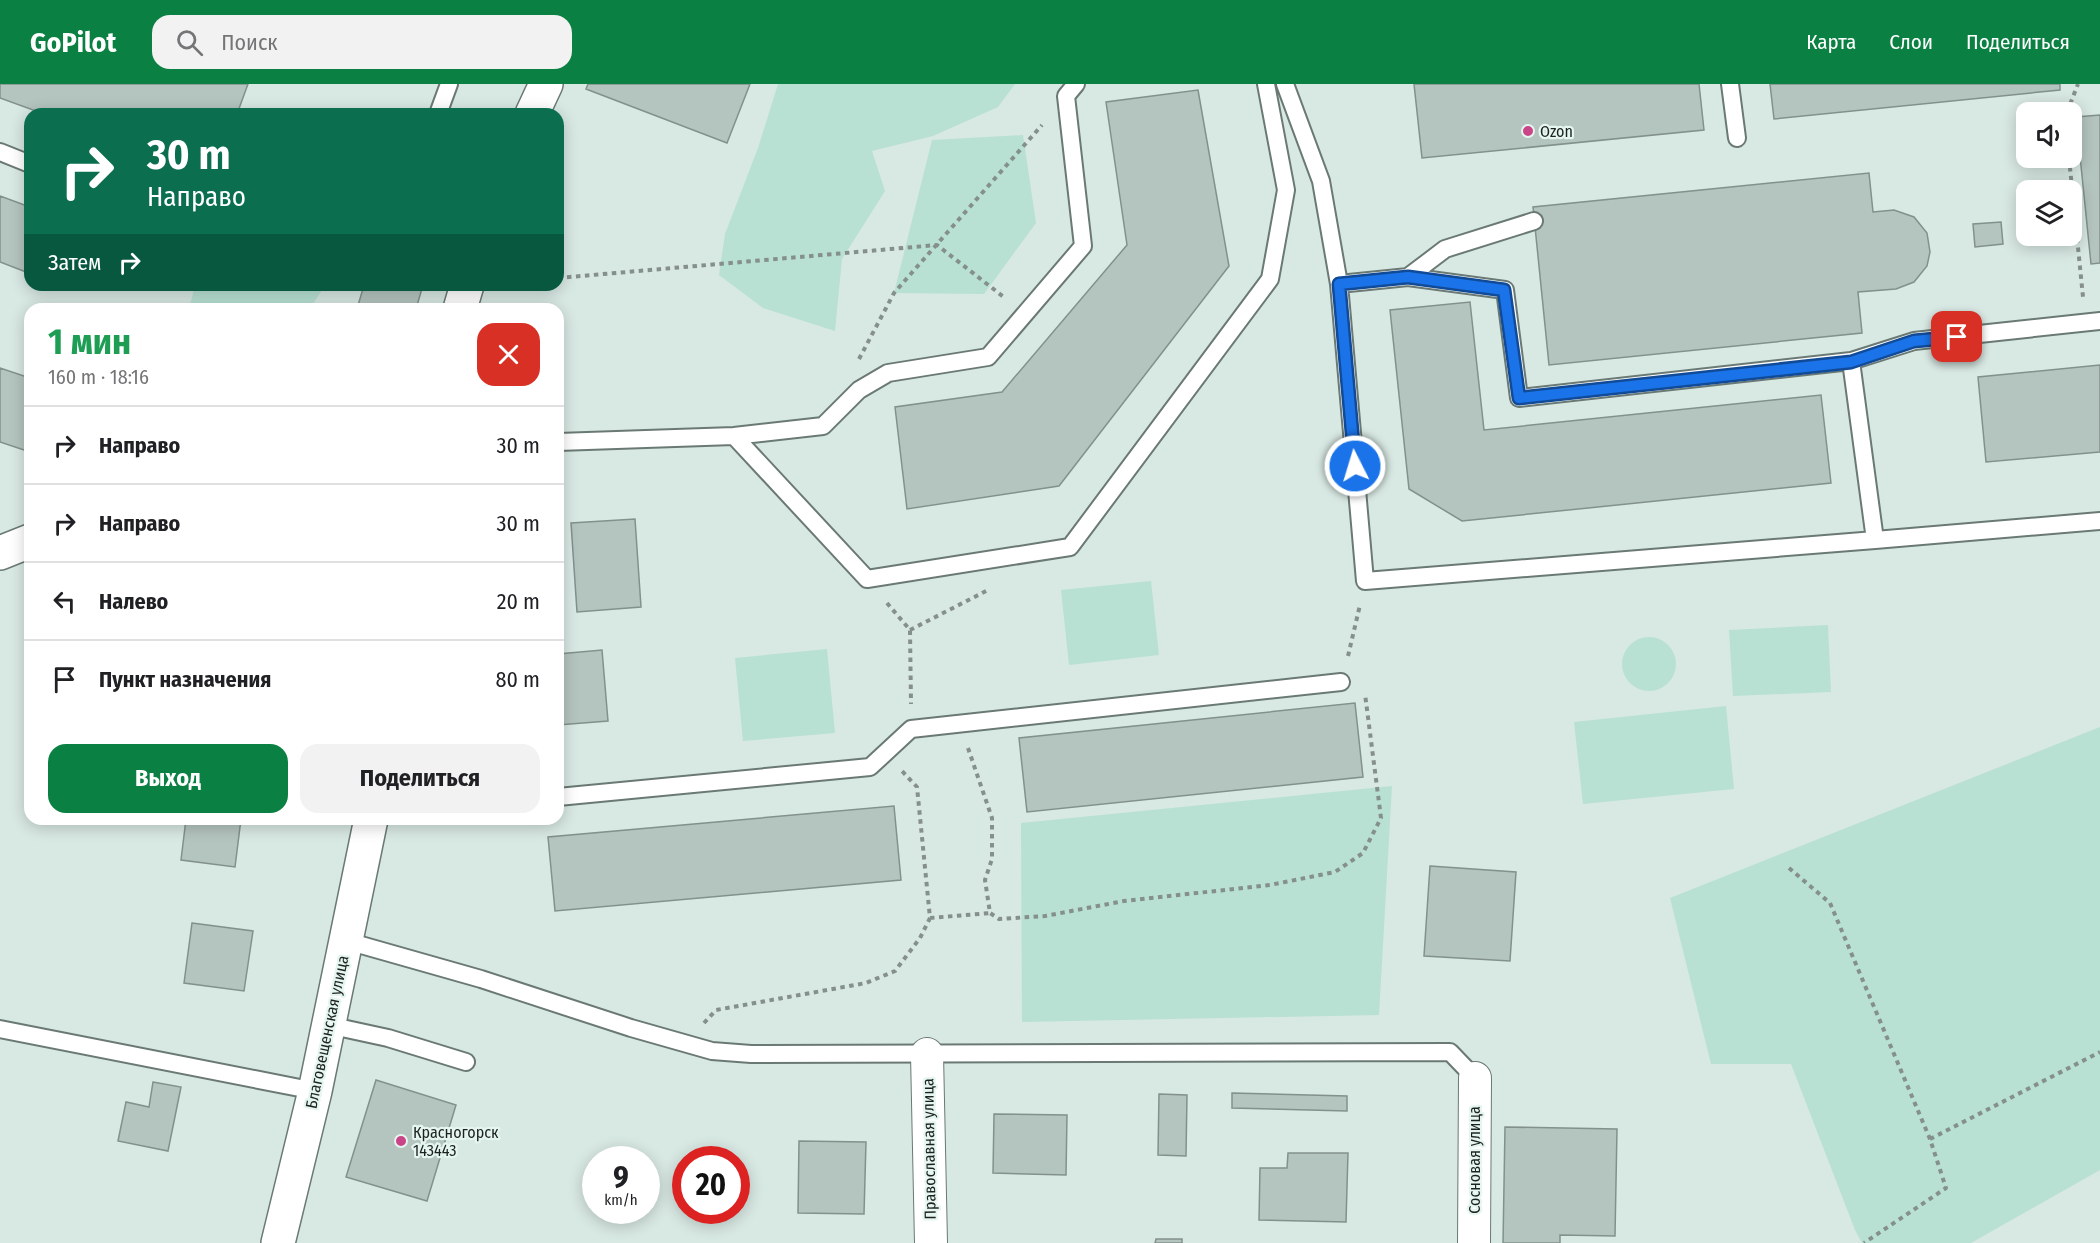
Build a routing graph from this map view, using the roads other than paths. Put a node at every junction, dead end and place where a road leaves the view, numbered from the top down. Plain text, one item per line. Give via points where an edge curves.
1 (449, 84) edge
2 (546, 84) edge
3 (1266, 84) edge
4 (1730, 84) edge
5 (1285, 85) edge
6 (1071, 90) edge
7 (440, 108) edge
8 (535, 108) edge
9 (1737, 138) dead end
10 (0, 152) edge
11 (24, 162) edge
12 (1534, 222) dead end
13 (1408, 277) junction
14 (1339, 284) junction
15 (2093, 322) edge
16 (1851, 362) junction
17 (734, 436) junction
18 (564, 442) edge
19 (2100, 521) edge
20 (1875, 540) junction
21 (24, 543) edge
22 (0, 552) edge
23 (1341, 682) road end
24 (564, 796) edge
25 (370, 825) edge
26 (347, 941) junction
27 (328, 1025) junction
28 (0, 1029) edge
29 (927, 1054) junction
30 (466, 1062) dead end
31 (1475, 1078) joint
32 (315, 1091) junction
33 (278, 1243) edge
34 (931, 1243) edge
35 (1474, 1243) edge

1 - 7 lane
2 - 8 street
3 - 17 lane via 1286,190 1270,279 1070,547 867,579
4 - 9 lane
5 - 14 lane via 1321,181
6 - 17 lane via 1083,246 988,357 888,373 859,390 823,426
10 - 11 lane
12 - 13 lane via 1445,249
13 - 14 lane
13 - 16 lane via 1504,290 1519,398
14 - 20 lane via 1365,581
15 - 16 lane via 1914,341
16 - 20 lane
17 - 18 lane
19 - 20 lane
21 - 22 street
23 - 24 lane via 911,729 870,767
25 - 26 street, Благовещенская улица
26 - 27 street, Благовещенская улица
26 - 29 lane via 712,1051
27 - 30 lane
27 - 32 street, Благовещенская улица
28 - 32 lane
29 - 31 lane via 1450,1052
29 - 34 street, Православная улица
31 - 35 street, Сосновая улица
32 - 33 street, Благовещенская улица

